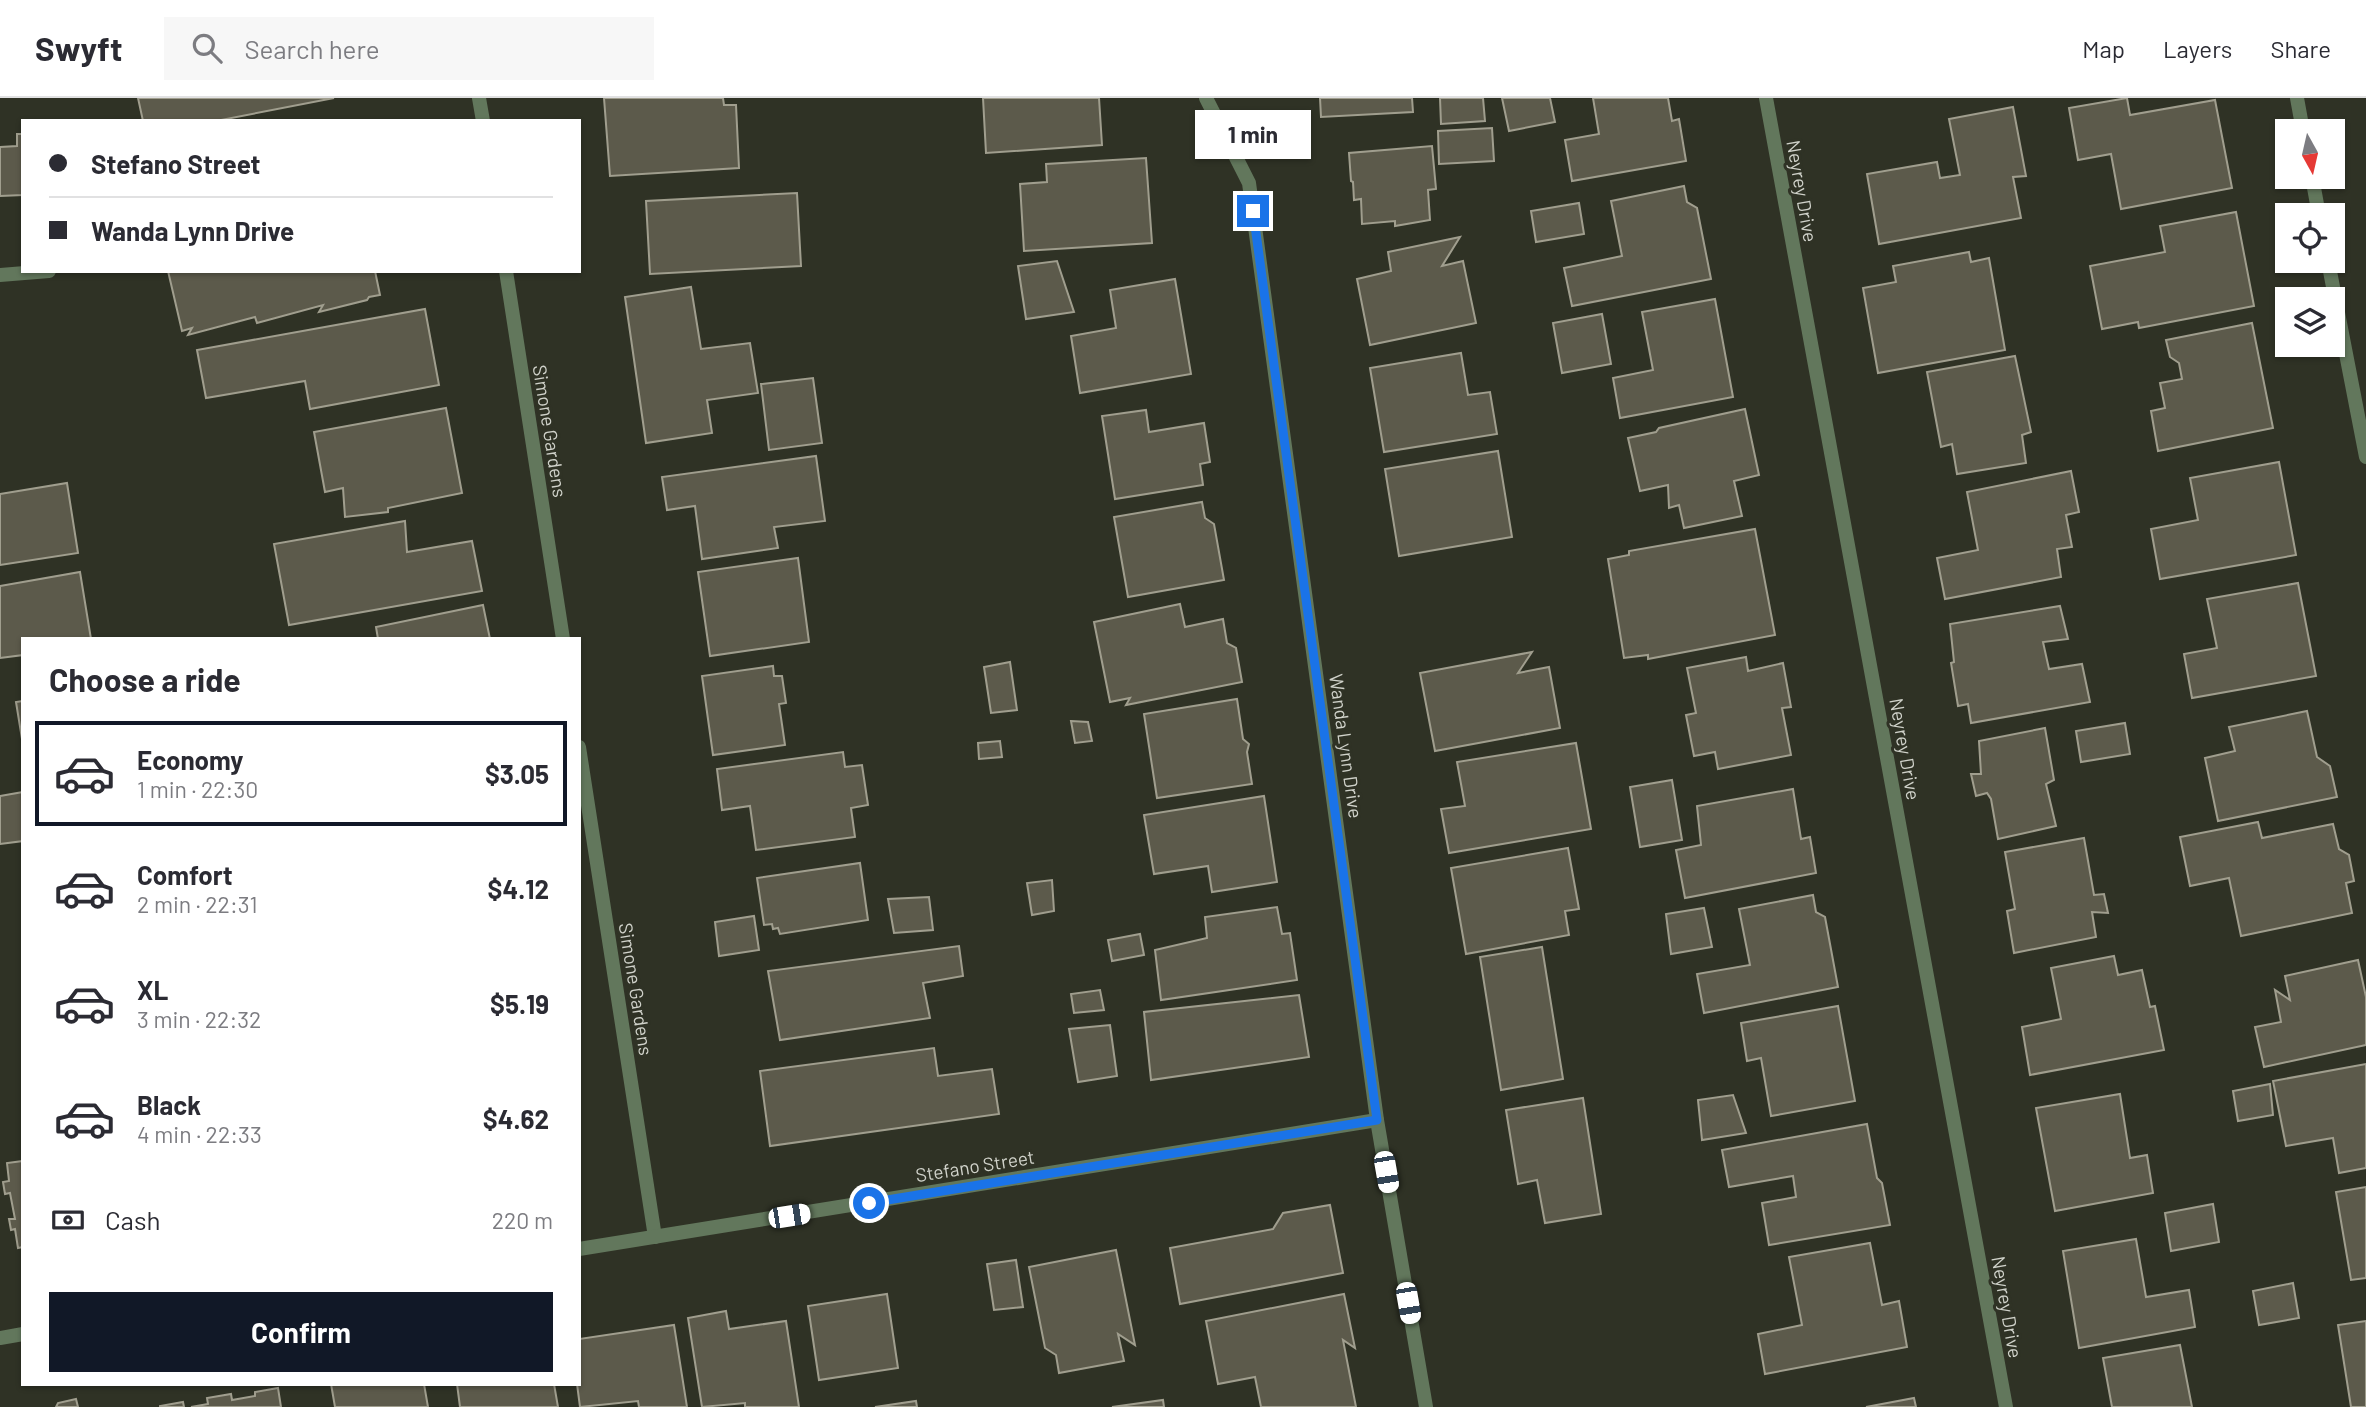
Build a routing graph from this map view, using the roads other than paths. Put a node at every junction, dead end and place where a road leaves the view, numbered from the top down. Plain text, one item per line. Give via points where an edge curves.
1 (479, 98) edge
2 (1206, 98) edge
3 (1766, 98) edge
4 (2297, 98) edge
5 (483, 119) edge
6 (2301, 119) edge
7 (24, 273) edge
8 (506, 273) edge
9 (2330, 273) edge
10 (0, 275) edge
11 (2366, 457) edge
12 (562, 637) edge
13 (581, 760) edge
14 (1377, 1120) junction
15 (655, 1237) junction
16 (581, 1249) edge
17 (21, 1334) edge
18 (0, 1338) edge
19 (1426, 1407) edge
20 (2006, 1407) edge

1 - 5 street
2 - 14 street, Wanda Lynn Drive via 1249,183
3 - 20 street, Neyrey Drive
4 - 6 street
7 - 10 street
8 - 12 street, Simone Gardens
9 - 11 street
13 - 15 street, Simone Gardens
14 - 15 street, Stefano Street
14 - 19 street, Wanda Lynn Drive
15 - 16 street, Stefano Street
17 - 18 street

